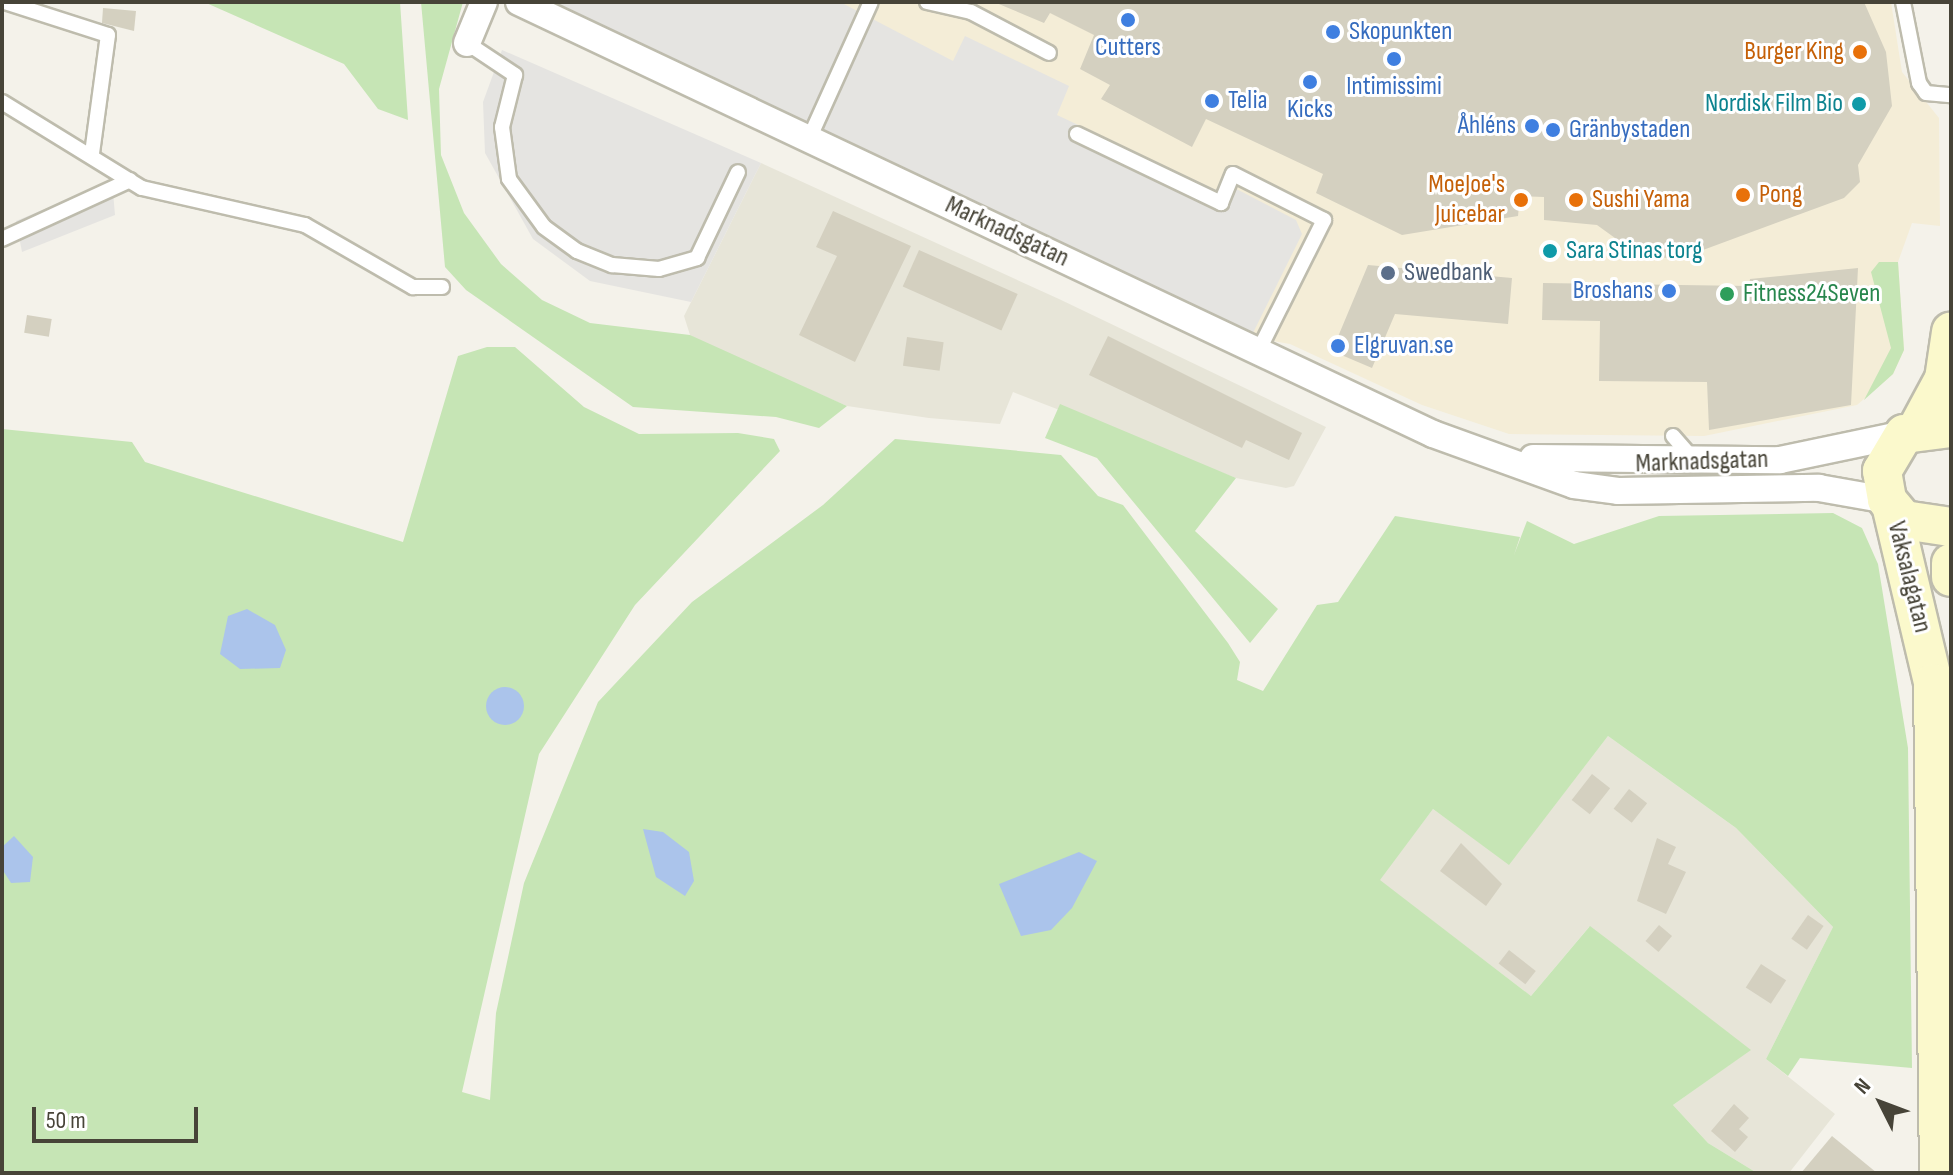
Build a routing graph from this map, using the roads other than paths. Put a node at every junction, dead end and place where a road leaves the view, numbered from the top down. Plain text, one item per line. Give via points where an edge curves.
1 (5, 2) edge
2 (484, 2) edge
3 (519, 2) edge
4 (871, 2) edge
5 (927, 2) edge
6 (1903, 2) edge
7 (467, 43) joint
8 (1049, 53) dead end
9 (1951, 95) edge
10 (2, 102) edge
11 (1077, 134) dead end
12 (809, 139) junction
13 (92, 154) junction
14 (738, 172) dead end
15 (130, 180) junction
16 (2, 239) edge
17 (442, 287) dead end
18 (1951, 332) edge
19 (1258, 352) junction
20 (1924, 430) edge
21 (1673, 436) dead end
22 (1497, 454) junction
23 (1698, 464) junction
24 (1889, 504) junction
25 (1951, 527) edge
26 (1951, 563) edge
27 (1951, 577) edge
28 (1939, 1173) edge

1 - 13 lane via 108,35
2 - 7 street
3 - 12 street, Marknadsgatan
4 - 12 lane
5 - 8 lane via 971,12
6 - 9 lane via 1919,83 1926,93
7 - 14 lane via 515,75 502,127 509,179 544,227 577,251 612,265 659,269 697,258
10 - 13 lane
11 - 19 lane via 1221,203 1233,174 1324,220
12 - 19 street, Marknadsgatan
13 - 15 lane
15 - 16 lane
15 - 17 lane via 305,225 413,287
18 - 20 main road via 1944,379
19 - 22 street, Marknadsgatan via 1433,434
20 - 23 street, Marknadsgatan via 1780,460
20 - 24 main road, Vaksalagatan via 1882,471
21 - 23 lane
22 - 23 street, Marknadsgatan
22 - 24 street, Marknadsgatan via 1574,485 1618,491 1819,488
24 - 25 main road via 1918,527
24 - 28 main road, Vaksalagatan via 1933,683
26 - 27 main road, Vaksalagatan

